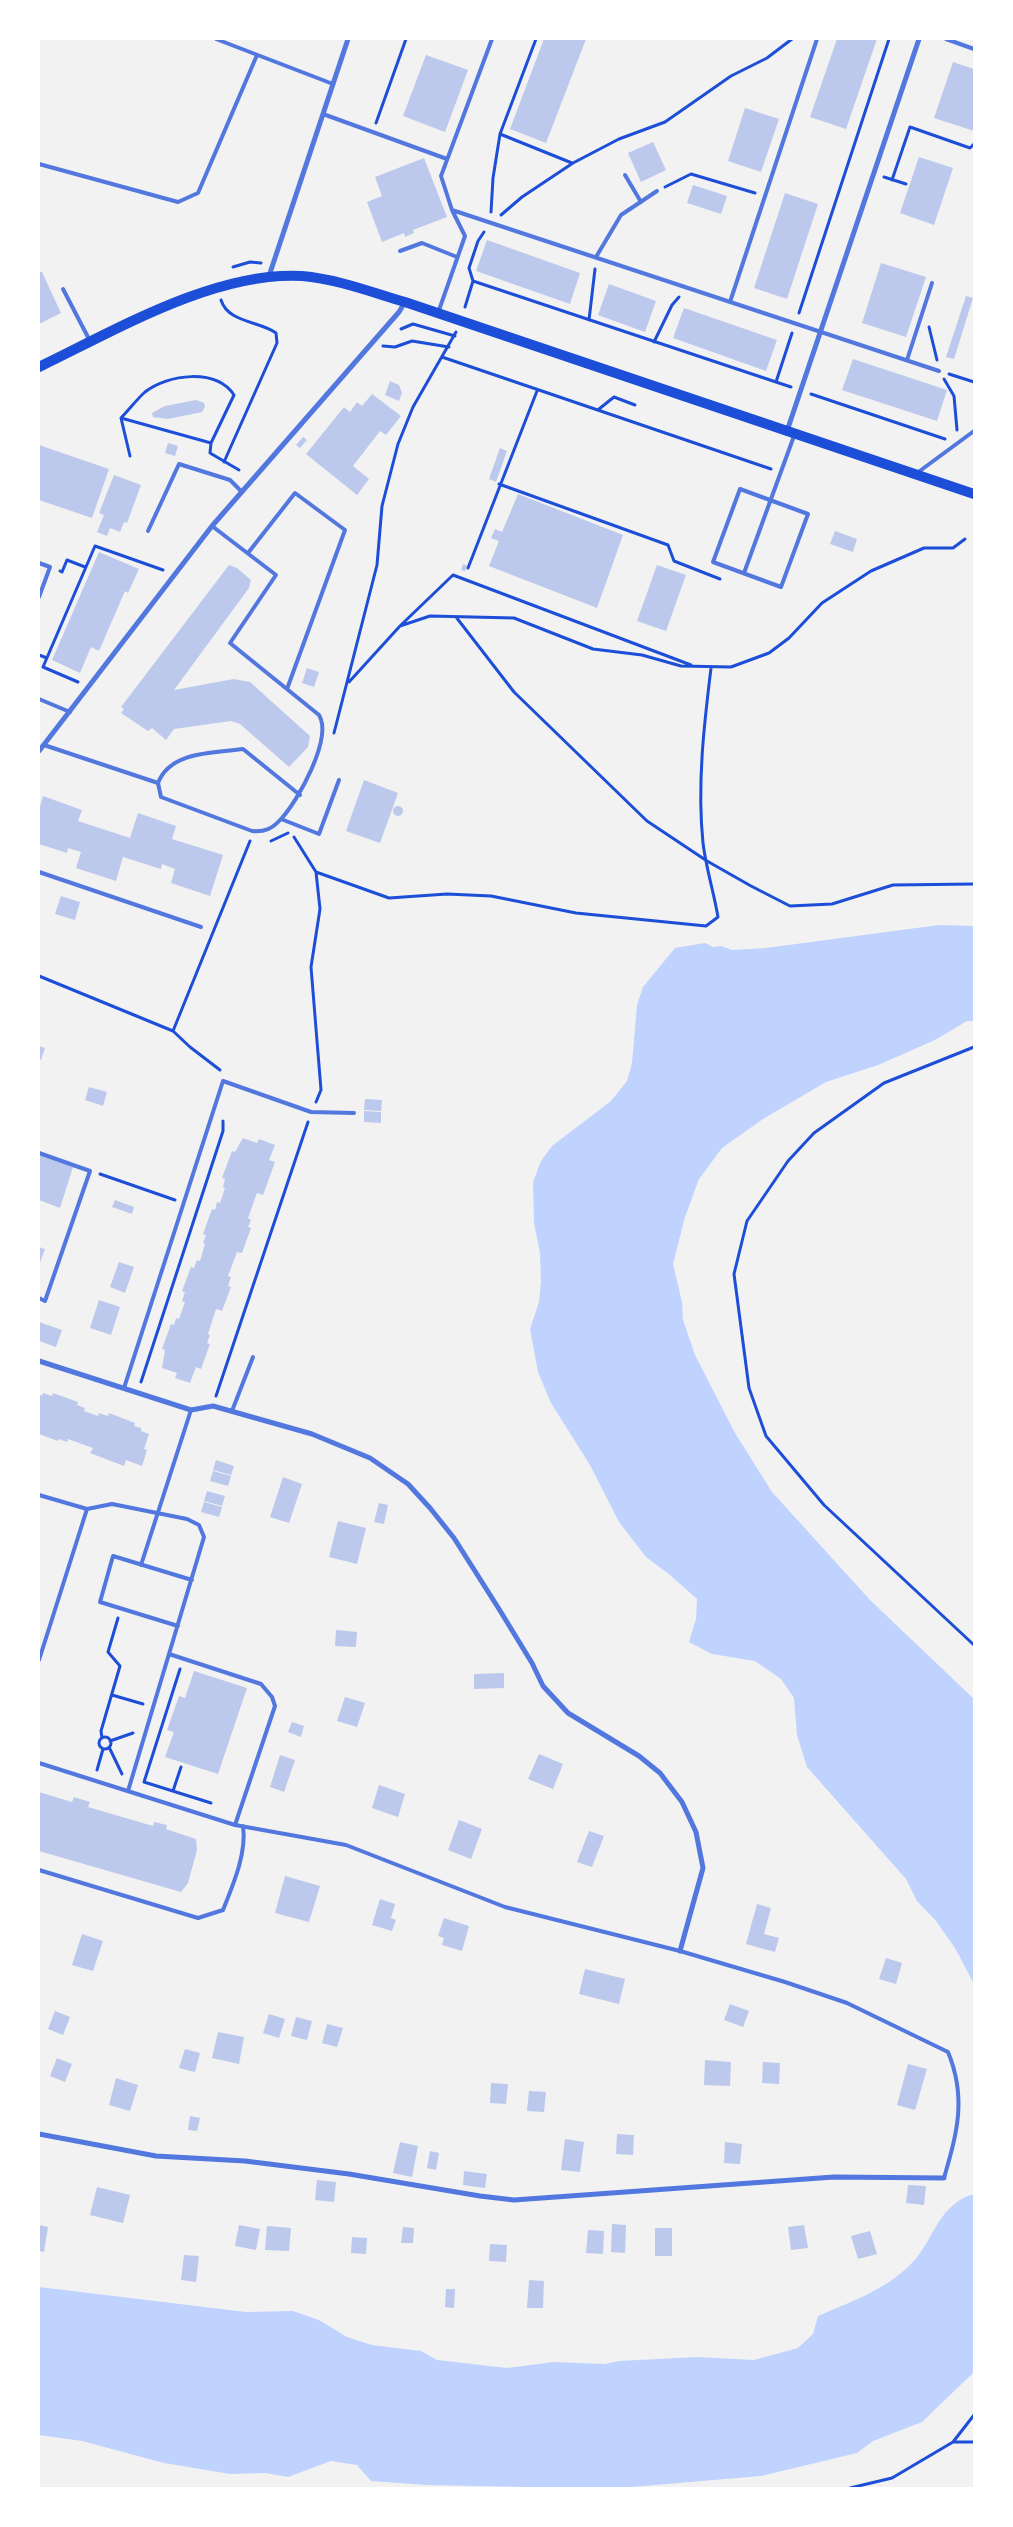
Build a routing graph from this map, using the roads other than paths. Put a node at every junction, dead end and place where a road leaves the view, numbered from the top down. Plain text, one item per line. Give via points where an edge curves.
1 (216, 39) edge
2 (348, 39) edge
3 (492, 39) edge
4 (817, 39) edge
5 (920, 39) edge
6 (946, 39) edge
7 (974, 49) edge
8 (257, 55) junction
9 (333, 84) junction
10 (323, 114) junction
11 (447, 159) junction
12 (39, 164) edge
13 (624, 175) dead end
14 (657, 191) road end
15 (641, 202) junction
16 (452, 210) junction
17 (400, 251) dead end
18 (457, 257) junction
19 (596, 257) junction
20 (270, 276) junction
21 (932, 283) dead end
22 (63, 289) dead end
23 (405, 302) junction
24 (730, 302) junction
25 (438, 313) junction
26 (821, 332) junction
27 (90, 342) junction
28 (907, 360) junction
29 (39, 367) edge
30 (939, 371) road end
31 (791, 432) junction
32 (974, 432) edge
33 (916, 474) junction
34 (241, 491) junction
35 (974, 494) edge
36 (771, 500) junction
37 (212, 526) junction
38 (148, 530) dead end
39 (248, 553) junction
40 (39, 563) edge
41 (744, 573) junction
42 (39, 597) edge
43 (287, 689) junction
44 (39, 699) edge
45 (70, 712) junction
46 (44, 745) junction
47 (39, 752) edge
48 (339, 780) dead end
49 (158, 783) junction
50 (300, 795) junction
51 (281, 819) junction
52 (39, 872) edge
53 (201, 927) dead end
54 (354, 1113) dead end
55 (39, 1153) edge
56 (39, 1298) edge
57 (253, 1356) dead end
58 (39, 1361) edge
59 (124, 1388) junction
60 (191, 1410) junction
61 (232, 1411) junction
62 (39, 1495) edge
63 (87, 1509) junction
64 (158, 1513) junction
65 (141, 1565) junction
66 (192, 1580) junction
67 (178, 1626) junction
68 (169, 1654) junction
69 (39, 1660) edge
70 (39, 1763) edge
71 (128, 1789) junction
72 (235, 1825) junction
73 (243, 1826) junction
74 (39, 1870) edge
75 (680, 1951) junction
76 (39, 2134) edge
77 (944, 2178) joint

1 - 8 lane
2 - 9 street
3 - 11 lane
4 - 24 lane
5 - 26 street
6 - 7 lane
8 - 9 lane
8 - 12 lane via 198,192 178,202
9 - 10 street
10 - 11 lane
10 - 20 street
11 - 16 lane via 441,176
13 - 15 lane
14 - 15 lane
15 - 19 lane via 621,215
16 - 18 lane via 465,236
16 - 19 lane
17 - 18 lane via 422,243
18 - 25 lane
19 - 24 lane
20 - 23 main road via 320,278
20 - 27 main road via 217,288 160,308
21 - 28 lane
22 - 27 lane
23 - 25 main road
23 - 34 street
24 - 26 lane
25 - 31 main road
26 - 28 lane
26 - 31 street
27 - 29 main road
28 - 30 lane
31 - 33 main road
31 - 36 lane
32 - 33 lane
33 - 35 main road
34 - 37 street
34 - 38 lane via 230,480 179,464
36 - 41 lane
36 - 41 lane via 740,489 713,562
36 - 41 lane via 808,514 781,586
37 - 39 lane
37 - 45 street
39 - 43 lane via 276,574 230,643
39 - 43 lane via 295,492 345,530
40 - 42 lane via 50,567
43 - 50 lane via 323,722 324,731
44 - 45 lane
45 - 46 street
46 - 47 street
46 - 49 lane
48 - 51 lane via 320,834
49 - 50 lane via 162,771 183,758 243,749
49 - 51 lane via 161,797 252,831 263,832
50 - 51 lane
52 - 53 lane
54 - 59 lane via 311,1112 223,1081
55 - 56 lane via 90,1171 46,1301
57 - 61 lane
58 - 59 street
59 - 60 street
60 - 61 street via 213,1406
60 - 64 lane
61 - 75 street via 312,1434 370,1458 408,1484 454,1538 543,1686 568,1713 639,1756 660,1773 682,1802 696,1832 703,1868
62 - 63 lane
63 - 64 lane via 112,1504
63 - 69 lane
64 - 65 lane
64 - 66 lane via 199,1525 204,1537
65 - 66 lane
65 - 67 lane via 113,1556 100,1602
66 - 67 lane
67 - 68 lane
68 - 71 lane
68 - 72 lane via 261,1684 272,1697 275,1706
70 - 71 lane
71 - 72 lane
72 - 73 lane
73 - 74 lane via 234,1882 223,1910 210,1916 198,1918
73 - 75 lane via 346,1845 505,1907
75 - 77 lane via 847,2002 948,2052 954,2067 959,2124
76 - 77 street via 156,2156 246,2161 514,2200 834,2177

